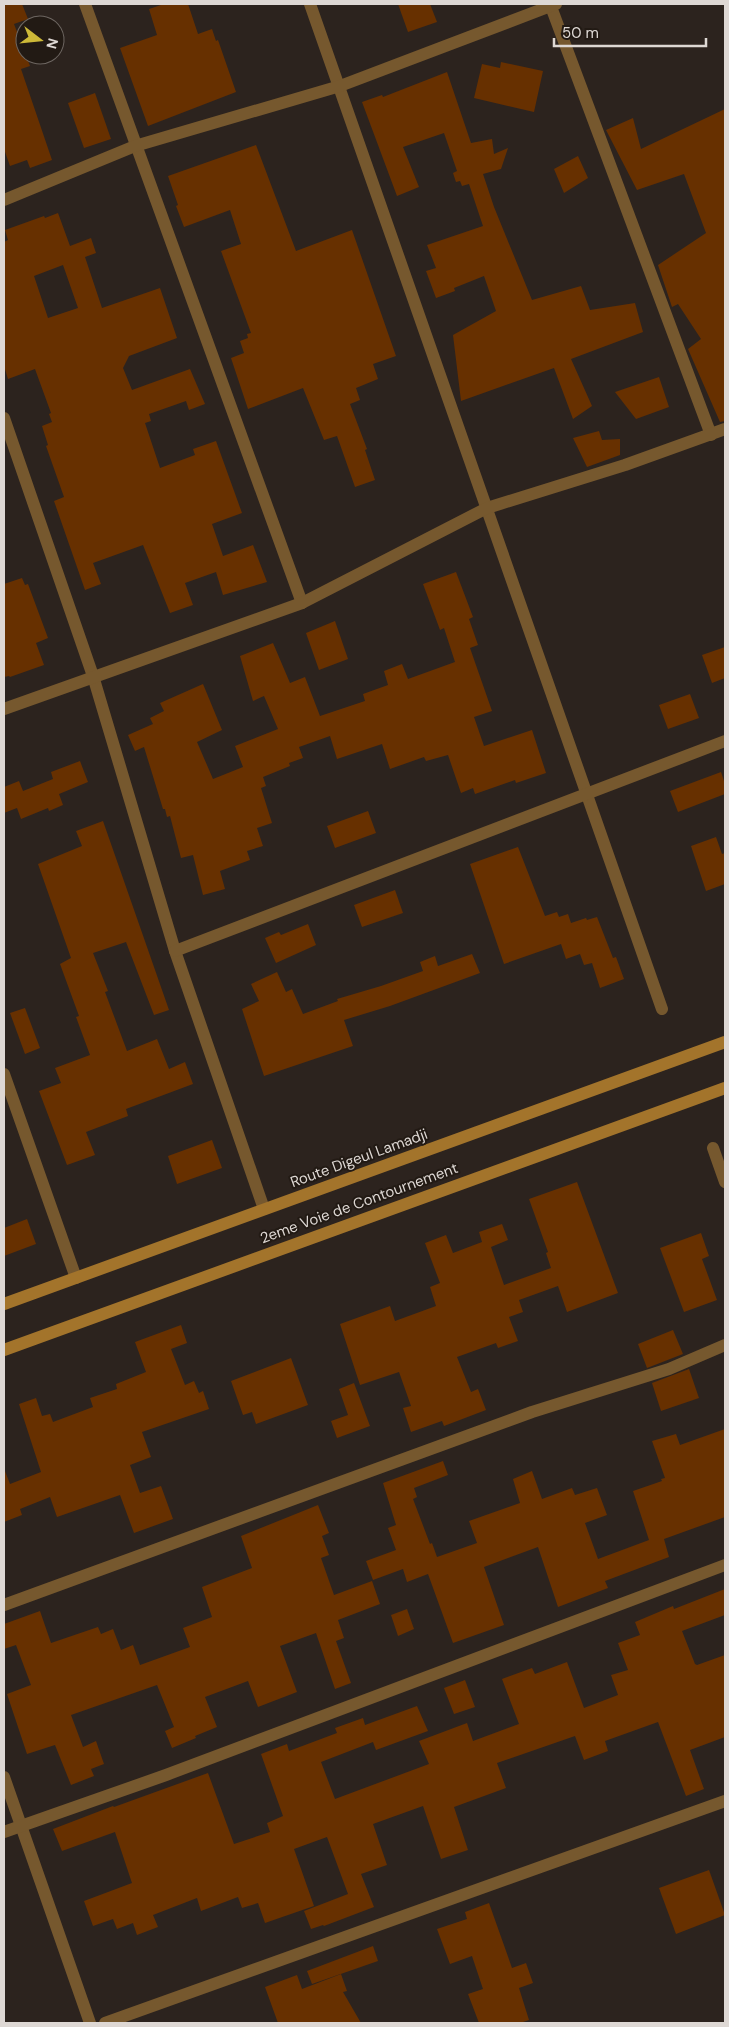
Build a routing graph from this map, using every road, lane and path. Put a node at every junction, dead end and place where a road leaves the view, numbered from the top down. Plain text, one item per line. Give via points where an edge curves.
1 (85, 4) edge
2 (310, 4) edge
3 (552, 5) edge
4 (340, 86) junction
5 (135, 146) junction
6 (4, 200) edge
7 (4, 418) edge
8 (725, 429) edge
9 (711, 435) junction
10 (487, 508) junction
11 (302, 603) junction
12 (93, 676) junction
13 (4, 709) edge
14 (725, 741) edge
15 (587, 794) junction
16 (175, 951) junction
17 (662, 1009) dead end
18 (725, 1042) edge
19 (4, 1074) edge
20 (725, 1088) edge
21 (713, 1148) dead end
22 (725, 1182) edge
23 (264, 1209) junction
24 (76, 1278) junction
25 (4, 1304) edge
26 (725, 1345) edge
27 (4, 1350) edge
28 (725, 1566) edge
29 (4, 1605) edge
30 (4, 1777) edge
31 (725, 1801) edge
32 (22, 1825) junction
33 (4, 1832) edge
34 (90, 2023) edge
35 (105, 2023) edge

1 - 5 street
2 - 4 street
3 - 4 street
3 - 9 street
4 - 5 street
4 - 10 street
5 - 6 street
5 - 11 street
7 - 12 street
8 - 9 street
9 - 10 street
10 - 11 street
10 - 15 street
11 - 12 street
12 - 13 street
12 - 16 street
14 - 15 street
15 - 16 street
15 - 17 street
16 - 23 street
18 - 23 main road, Route Digeul Lamadji
19 - 24 street
20 - 27 main road, 2eme Voie de Contournement
21 - 22 street
23 - 24 main road, Route Digeul Lamadji
24 - 25 main road, Route Digeul Lamadji
26 - 29 street via 669,1370 532,1412
28 - 32 street via 166,1775
30 - 32 street
31 - 35 street
32 - 33 street
32 - 34 street

